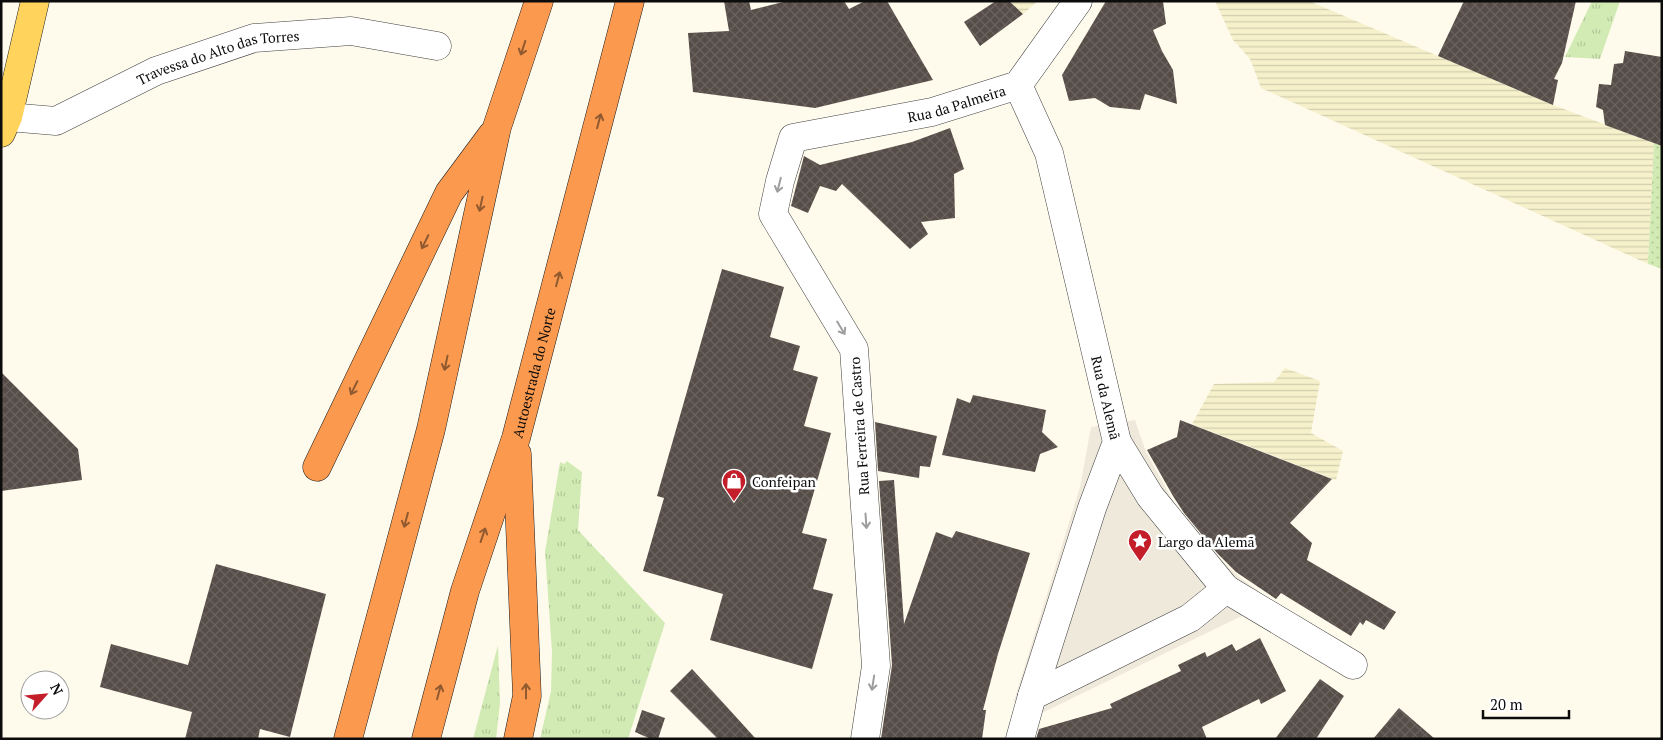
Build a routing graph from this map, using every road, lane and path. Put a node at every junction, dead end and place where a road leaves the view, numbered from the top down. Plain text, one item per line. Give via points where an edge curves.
1 (35, 1) edge
2 (539, 1) edge
3 (630, 1) edge
4 (1078, 1) edge
5 (437, 46) dead end
6 (1018, 85) junction
7 (4, 125) edge
8 (498, 127) junction
9 (793, 138) joint
10 (516, 438) junction
11 (1117, 442) junction
12 (316, 467) dead end
13 (1226, 589) junction
14 (1353, 665) dead end
15 (1032, 696) junction
16 (348, 739) edge
17 (426, 739) edge
18 (518, 739) edge
19 (865, 739) edge
20 (1020, 739) edge

1 - 7 main road
2 -> 8 highway
10 -> 3 highway, Autoestrada do Norte
4 - 6 street, Rua da Palmeira
5 - 7 street, Travessa do Alto das Torres via 351,31 254,38 156,71 56,121
6 - 9 street, Rua da Palmeira via 932,112
6 - 11 street, Rua da Alemã via 1049,153
8 -> 12 highway via 449,193
8 -> 16 highway via 431,429
9 -> 19 street, Rua Ferreira de Castro via 773,214 854,349 876,666
17 -> 10 highway, Autoestrada do Norte via 465,591
18 -> 10 highway via 527,696
11 - 13 street via 1150,496
11 - 15 street, Rua da Alemã via 1092,508
13 - 14 street
13 - 15 street via 1190,618
15 - 20 street, Rua da Alemã

